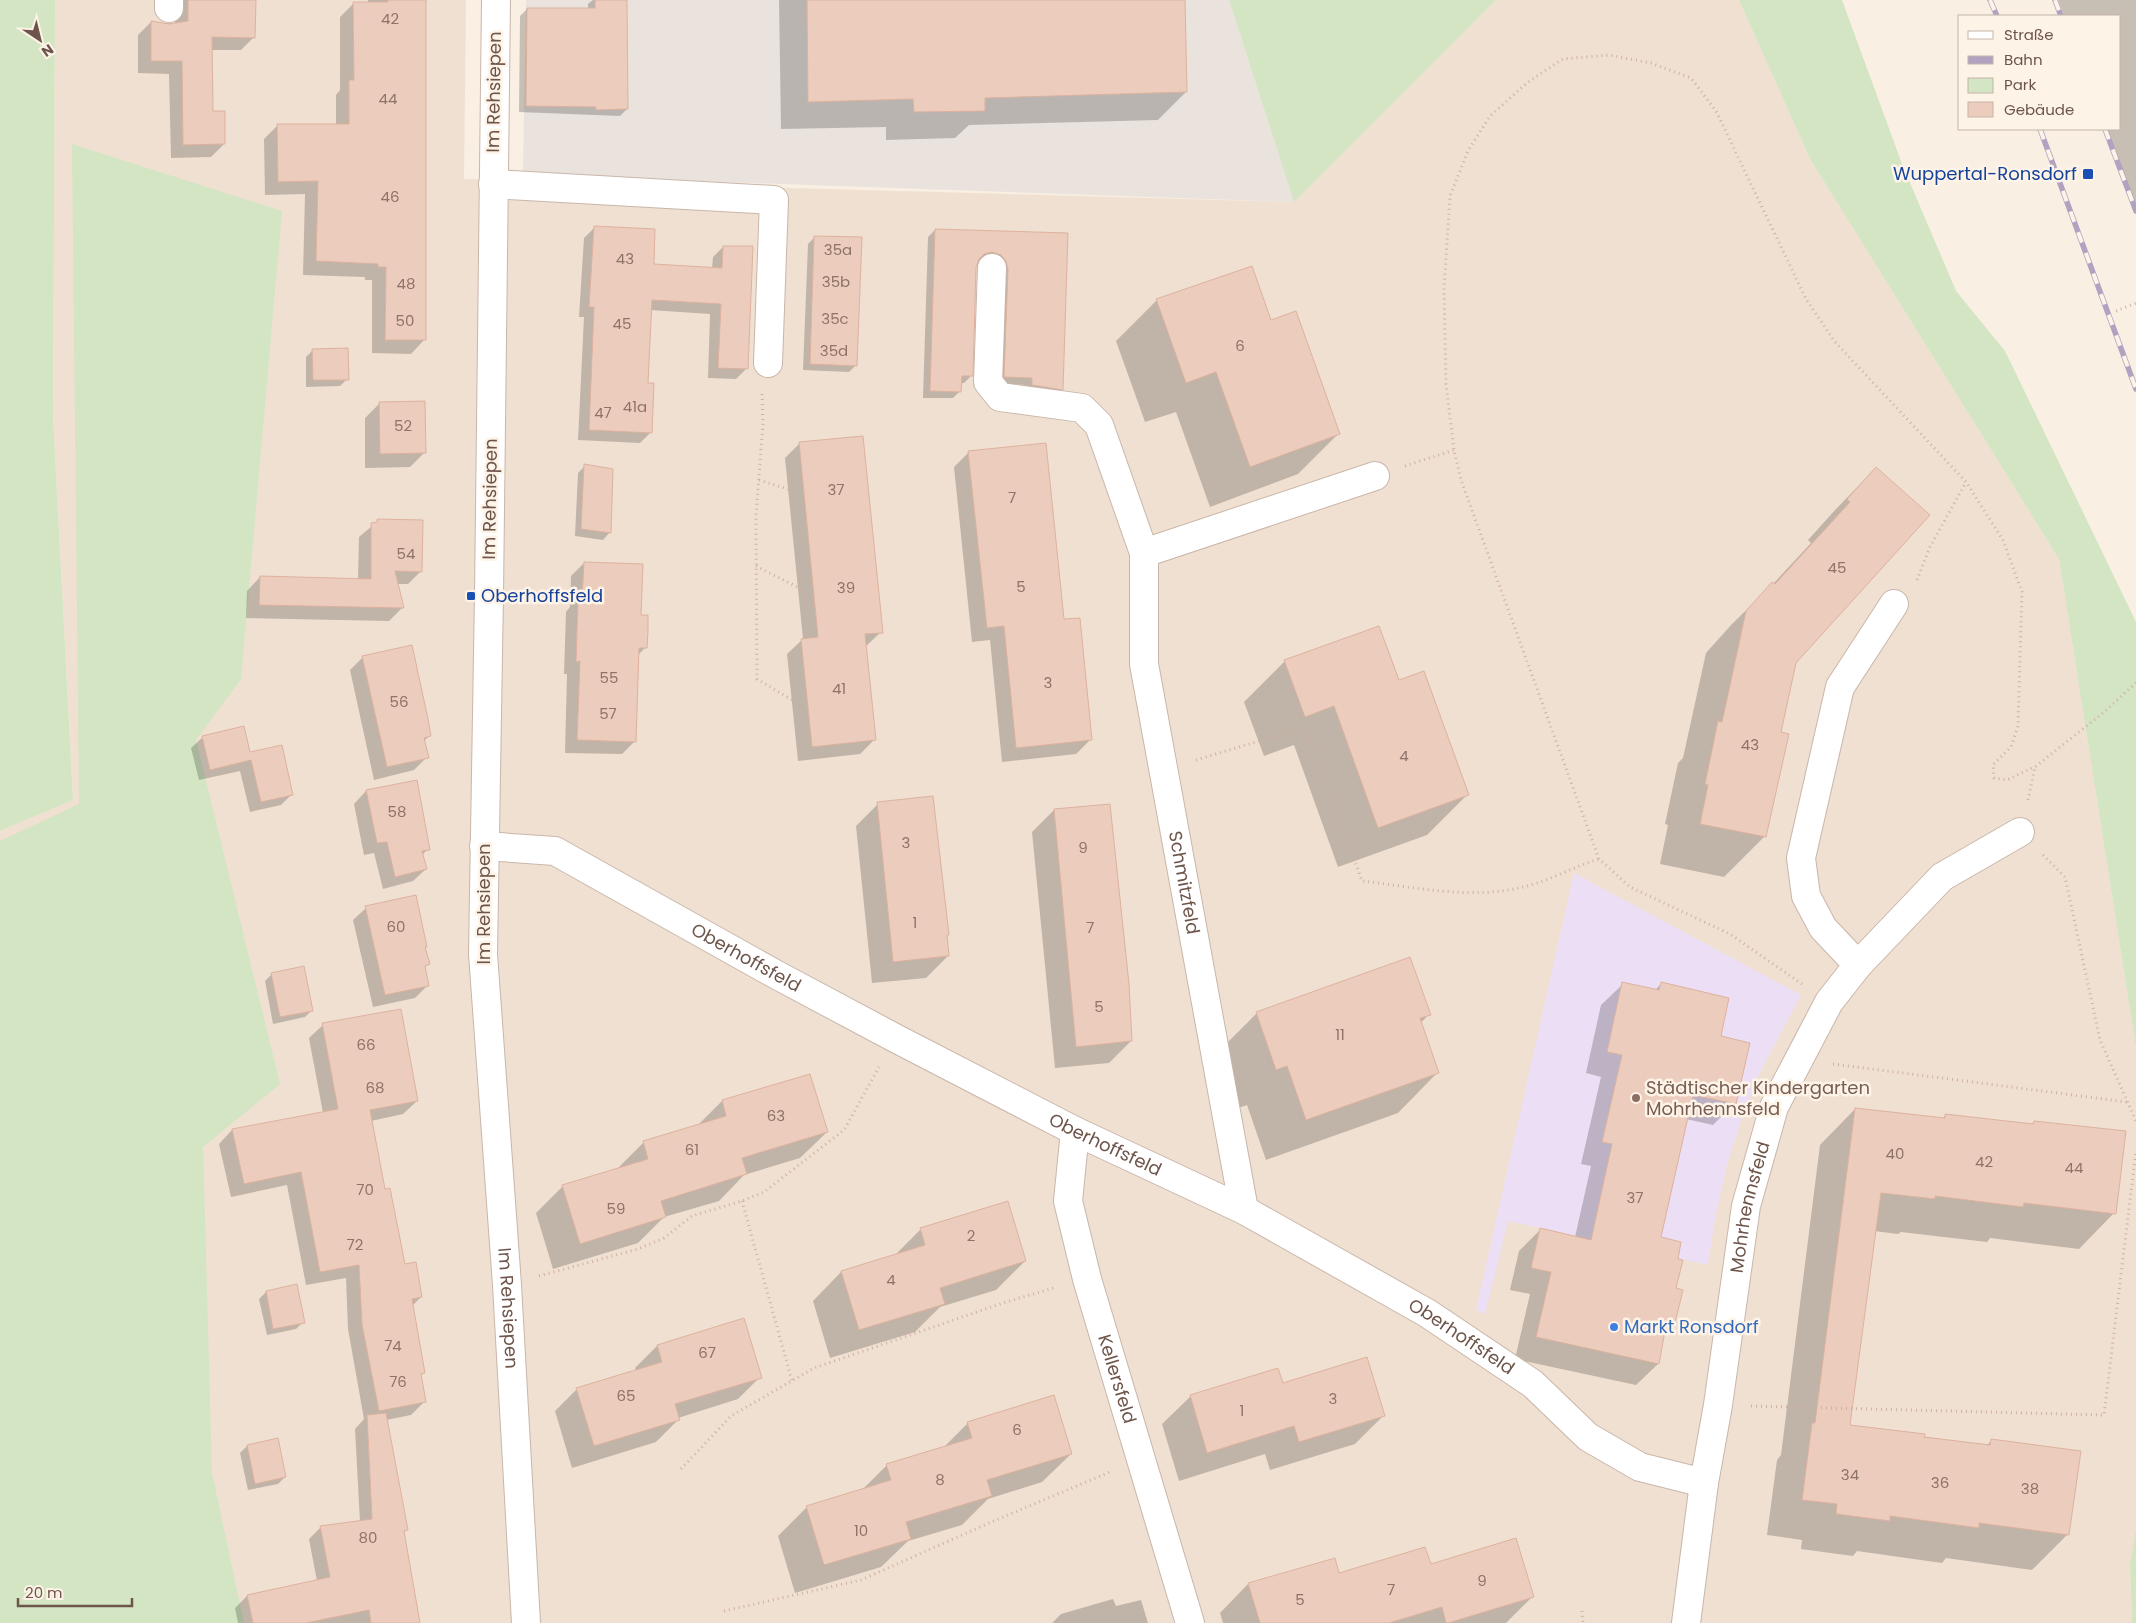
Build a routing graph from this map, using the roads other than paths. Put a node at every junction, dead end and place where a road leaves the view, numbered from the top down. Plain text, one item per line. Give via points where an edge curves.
1 (496, 0) edge
2 (493, 184) junction
3 (992, 268) dead end
4 (768, 363) road end
5 (1374, 476) road end
6 (1144, 553) junction
7 (1894, 604) road end
8 (2020, 832) road end
9 (484, 846) junction
10 (1858, 965) junction
11 (1076, 1131) junction
12 (1244, 1210) junction
13 (1704, 1483) junction
14 (526, 1623) edge
15 (1190, 1623) edge
16 (1686, 1623) edge

1 - 2 street, Im Rehsiepen
2 - 4 street via 774,200
2 - 9 street, Im Rehsiepen
3 - 6 street, Schmitzfeld via 988,382 1000,397 1082,408 1098,425
5 - 6 street
6 - 12 street, Schmitzfeld via 1144,664
7 - 10 street via 1840,687 1801,858 1806,896 1823,928
8 - 10 street, Mohrhennsfeld via 1942,877
9 - 11 street, Oberhoffsfeld via 555,851 894,1038
9 - 14 street, Im Rehsiepen via 483,954 507,1285
10 - 13 street, Mohrhennsfeld via 1830,1002 1774,1106 1746,1206
11 - 12 street, Oberhoffsfeld
11 - 15 street, Kellersfeld via 1068,1201 1087,1279
12 - 13 street, Oberhoffsfeld via 1427,1313 1533,1384 1588,1438 1640,1467
13 - 16 street, Mohrhennsfeld

